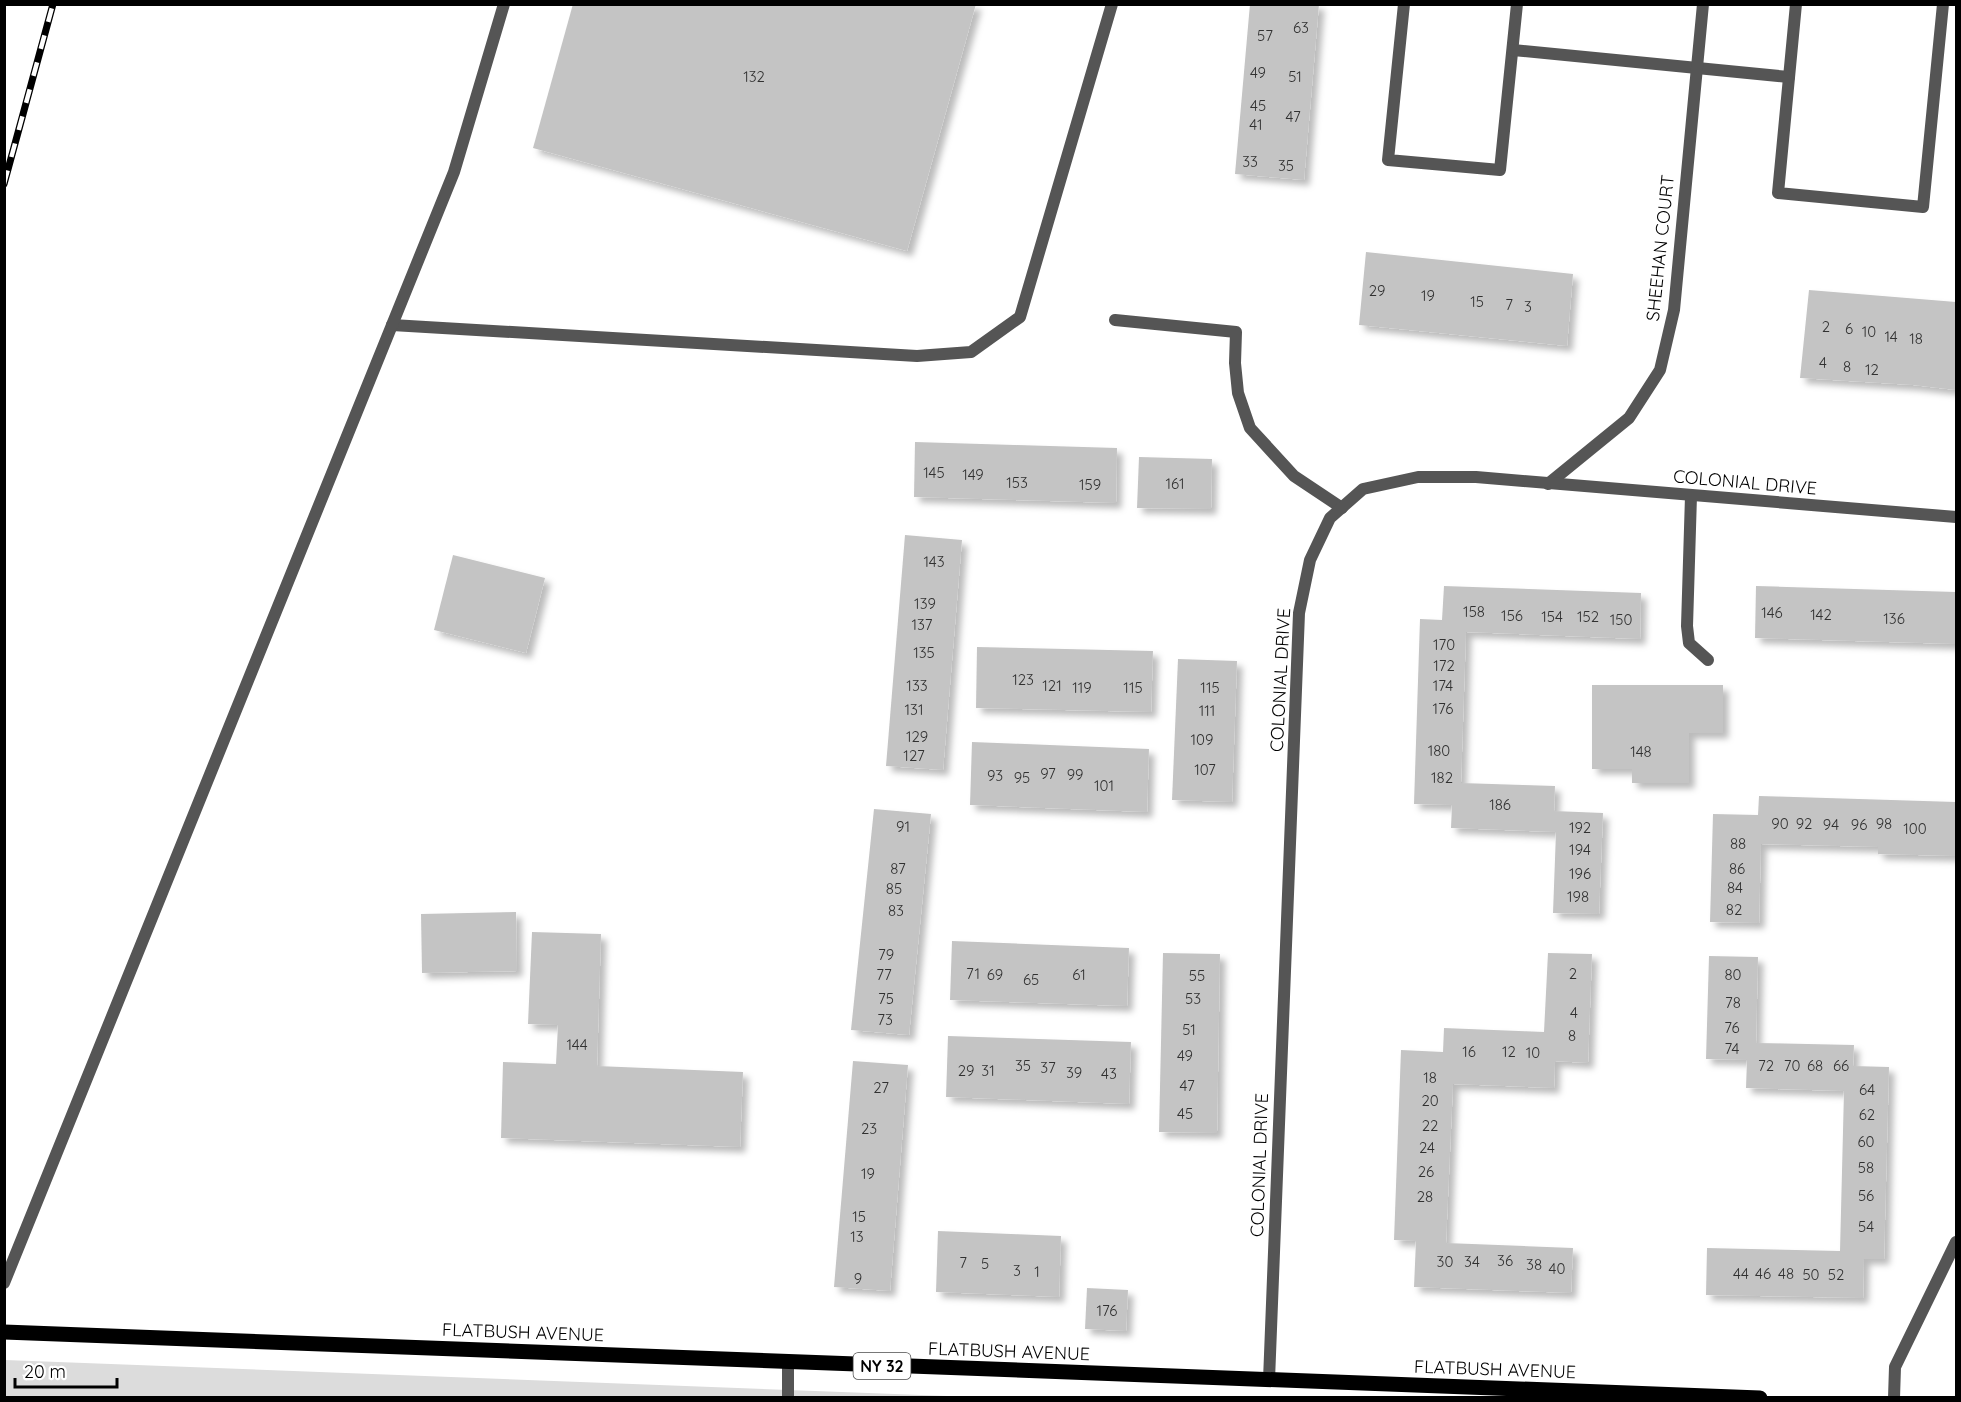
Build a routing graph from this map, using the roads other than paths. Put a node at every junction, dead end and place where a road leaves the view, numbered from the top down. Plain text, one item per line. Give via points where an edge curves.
1 (504, 4) edge
2 (1113, 4) edge
3 (1404, 4) edge
4 (1517, 4) edge
5 (1703, 4) edge
6 (1796, 4) edge
7 (1943, 4) edge
8 (1512, 50) junction
9 (1697, 68) junction
10 (1789, 77) junction
11 (1115, 320) dead end
12 (392, 325) junction
13 (1548, 484) junction
14 (1691, 496) junction
15 (1342, 508) junction
16 (1956, 517) edge
17 (1708, 660) dead end
18 (1956, 1242) edge
19 (4, 1283) edge
20 (4, 1332) edge
21 (788, 1362) junction
22 (1269, 1380) junction
23 (789, 1398) edge
24 (1760, 1398) edge
25 (1894, 1398) edge

1 - 12 street via 454,172
2 - 12 street via 1020,317 971,352 917,356
3 - 8 street via 1388,160 1500,170
4 - 8 street
5 - 9 street, SHEEHAN COURT
6 - 10 street
7 - 10 street via 1923,207 1778,193
8 - 9 street
9 - 10 street
9 - 13 street, SHEEHAN COURT via 1674,310 1660,370 1629,418
11 - 15 street via 1236,332 1238,393 1250,429 1294,476
12 - 19 street
13 - 14 street, COLONIAL DRIVE
13 - 15 street, COLONIAL DRIVE via 1476,477 1418,477 1363,489
14 - 16 street, COLONIAL DRIVE
14 - 17 street via 1687,626 1689,643
15 - 22 street, COLONIAL DRIVE via 1330,518 1310,560 1299,613
18 - 25 street via 1895,1367
20 - 21 main road, FLATBUSH AVENUE / NY 32
21 - 22 main road, FLATBUSH AVENUE / NY 32
21 - 23 street
22 - 24 main road, FLATBUSH AVENUE / NY 32

